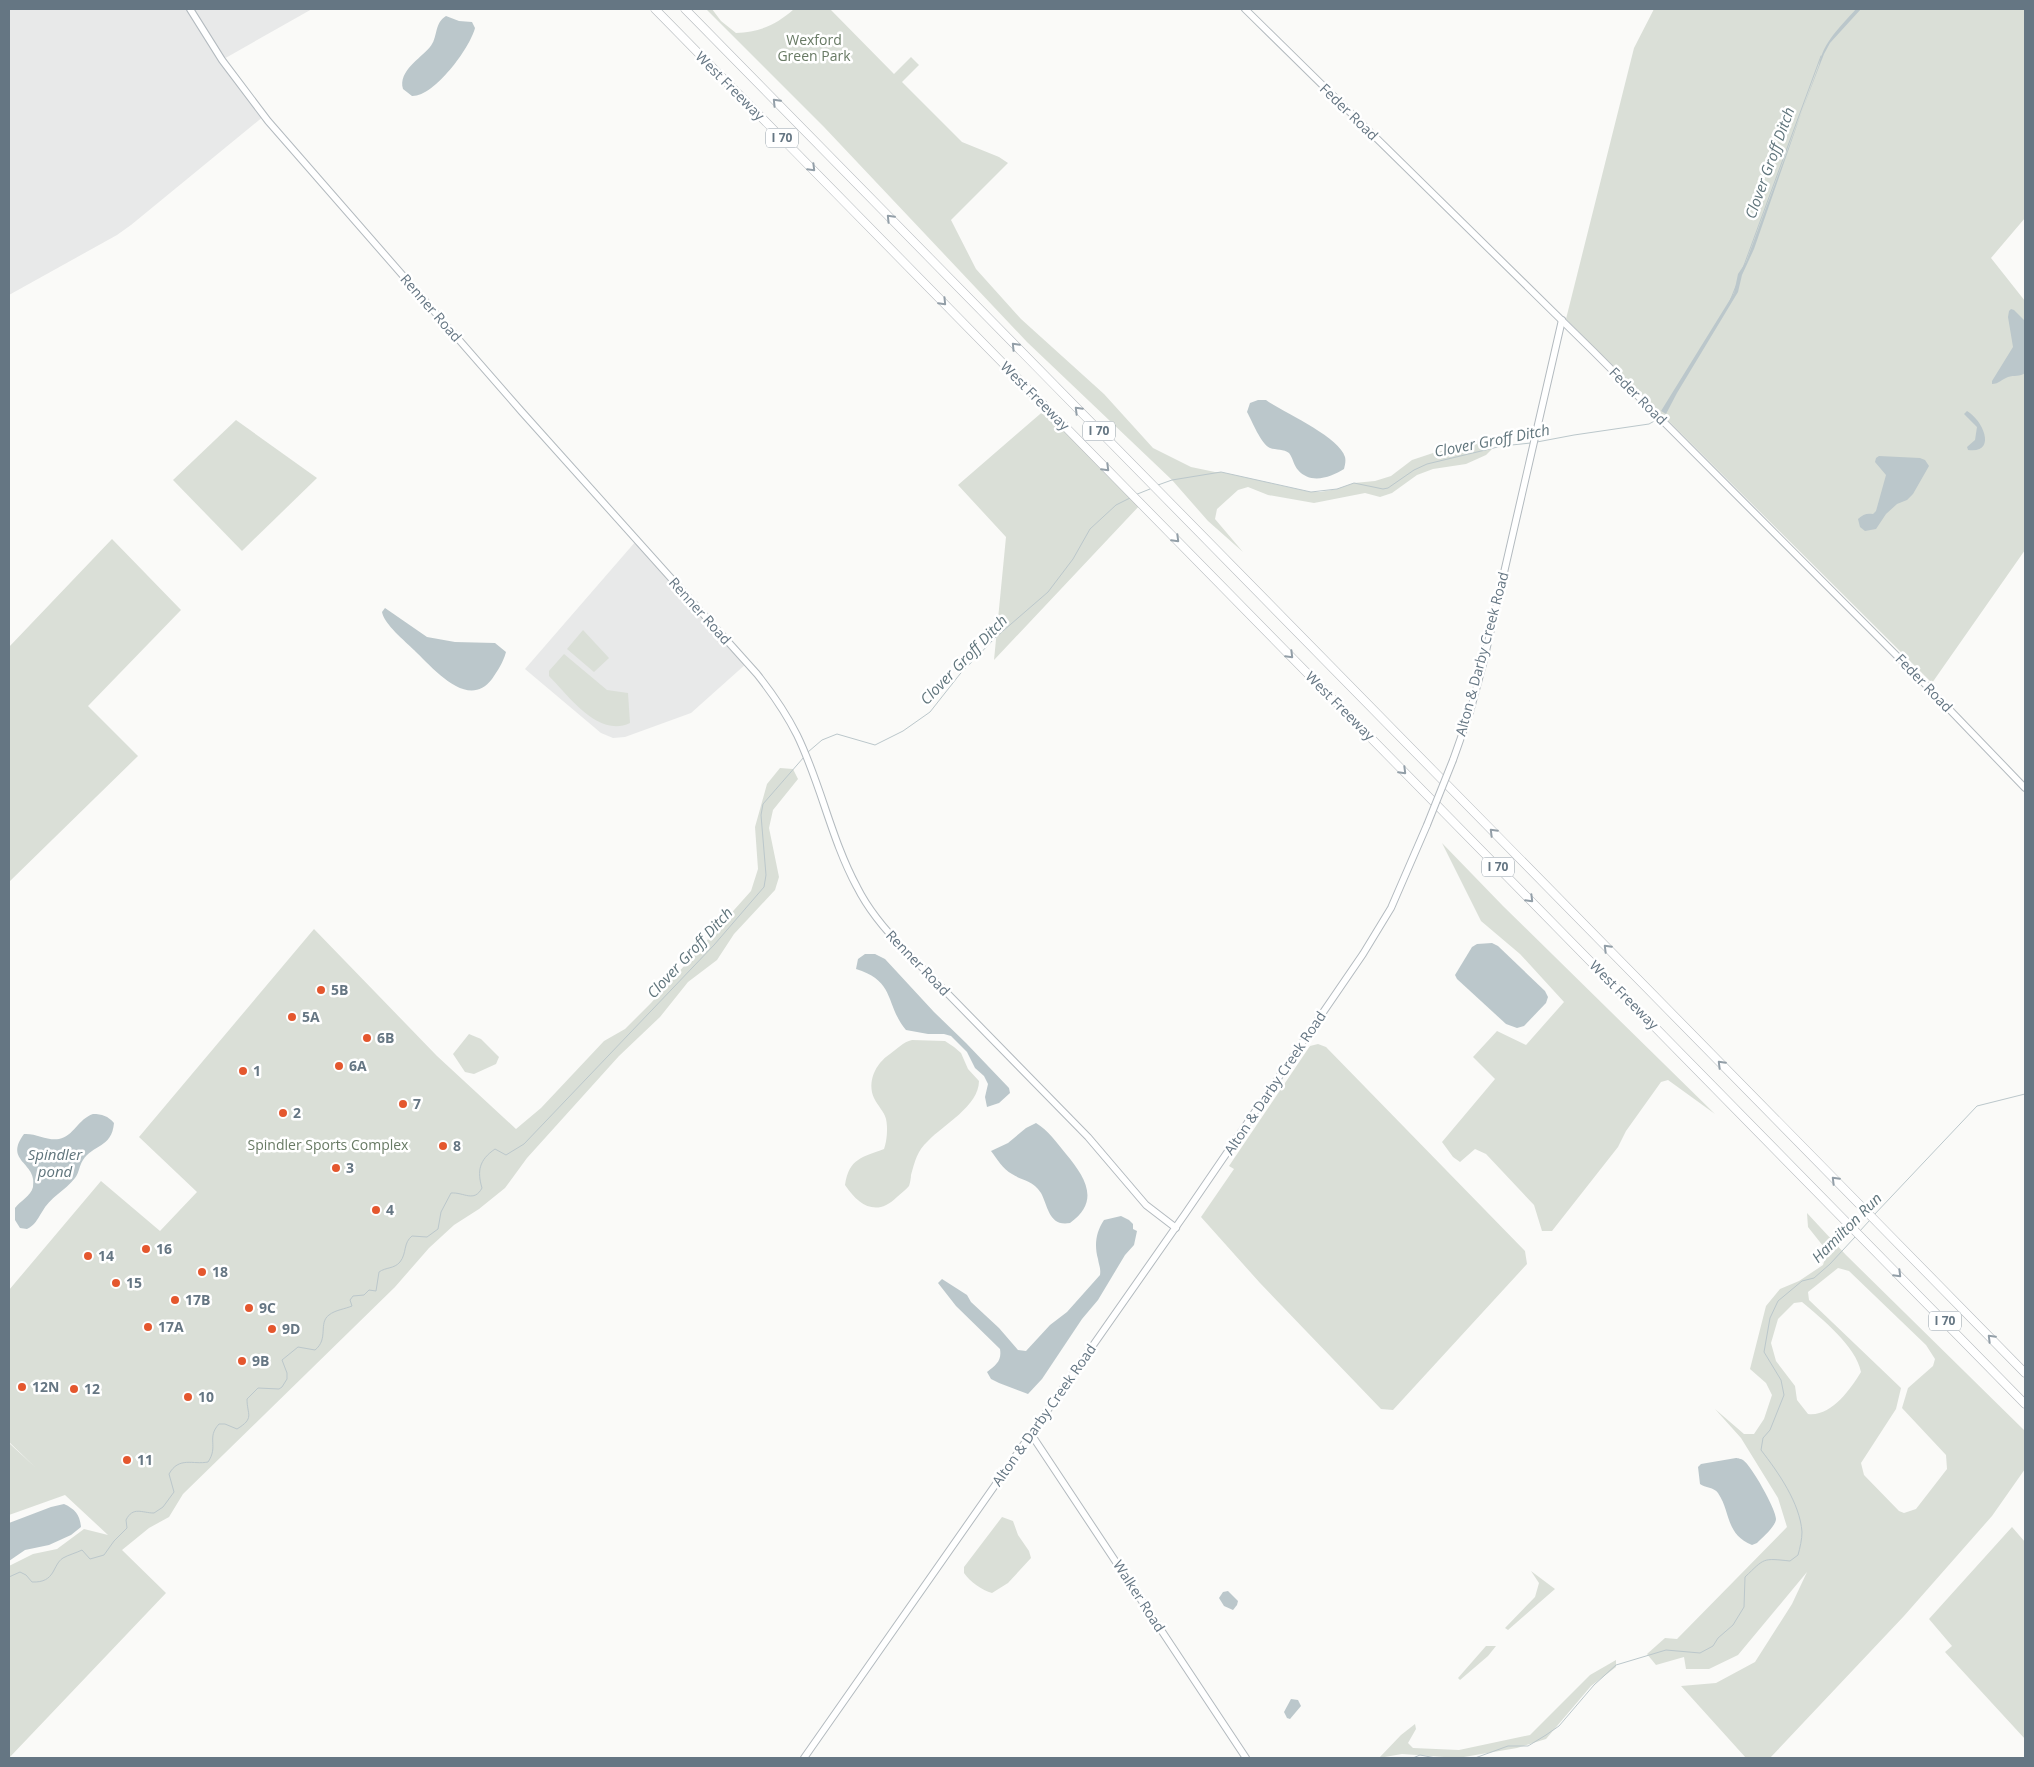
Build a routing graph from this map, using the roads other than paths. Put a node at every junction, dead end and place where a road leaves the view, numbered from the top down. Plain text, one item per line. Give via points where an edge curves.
1 (190, 9) edge
2 (655, 9) edge
3 (684, 9) edge
4 (1246, 9) edge
5 (1562, 320) junction
6 (2025, 788) edge
7 (1176, 1228) junction
8 (2025, 1373) edge
9 (2025, 1404) edge
10 (1031, 1434) junction
11 (804, 1758) edge
12 (1246, 1758) edge

1 - 7 main road, Renner Road via 222,60 268,121 776,699 796,734 849,872 868,907 886,930 1088,1137 1146,1205
2 -> 9 highway, West Freeway / I 70
8 -> 3 highway, West Freeway / I 70
4 - 5 main road, Feder Road
5 - 6 main road, Feder Road via 1916,674
5 - 7 main road, Alton & Darby Creek Road, bridge via 1470,712 1404,880 1373,939
7 - 10 main road, Alton & Darby Creek Road
10 - 11 main road, Alton & Darby Creek Road
10 - 12 main road, Walker Road

